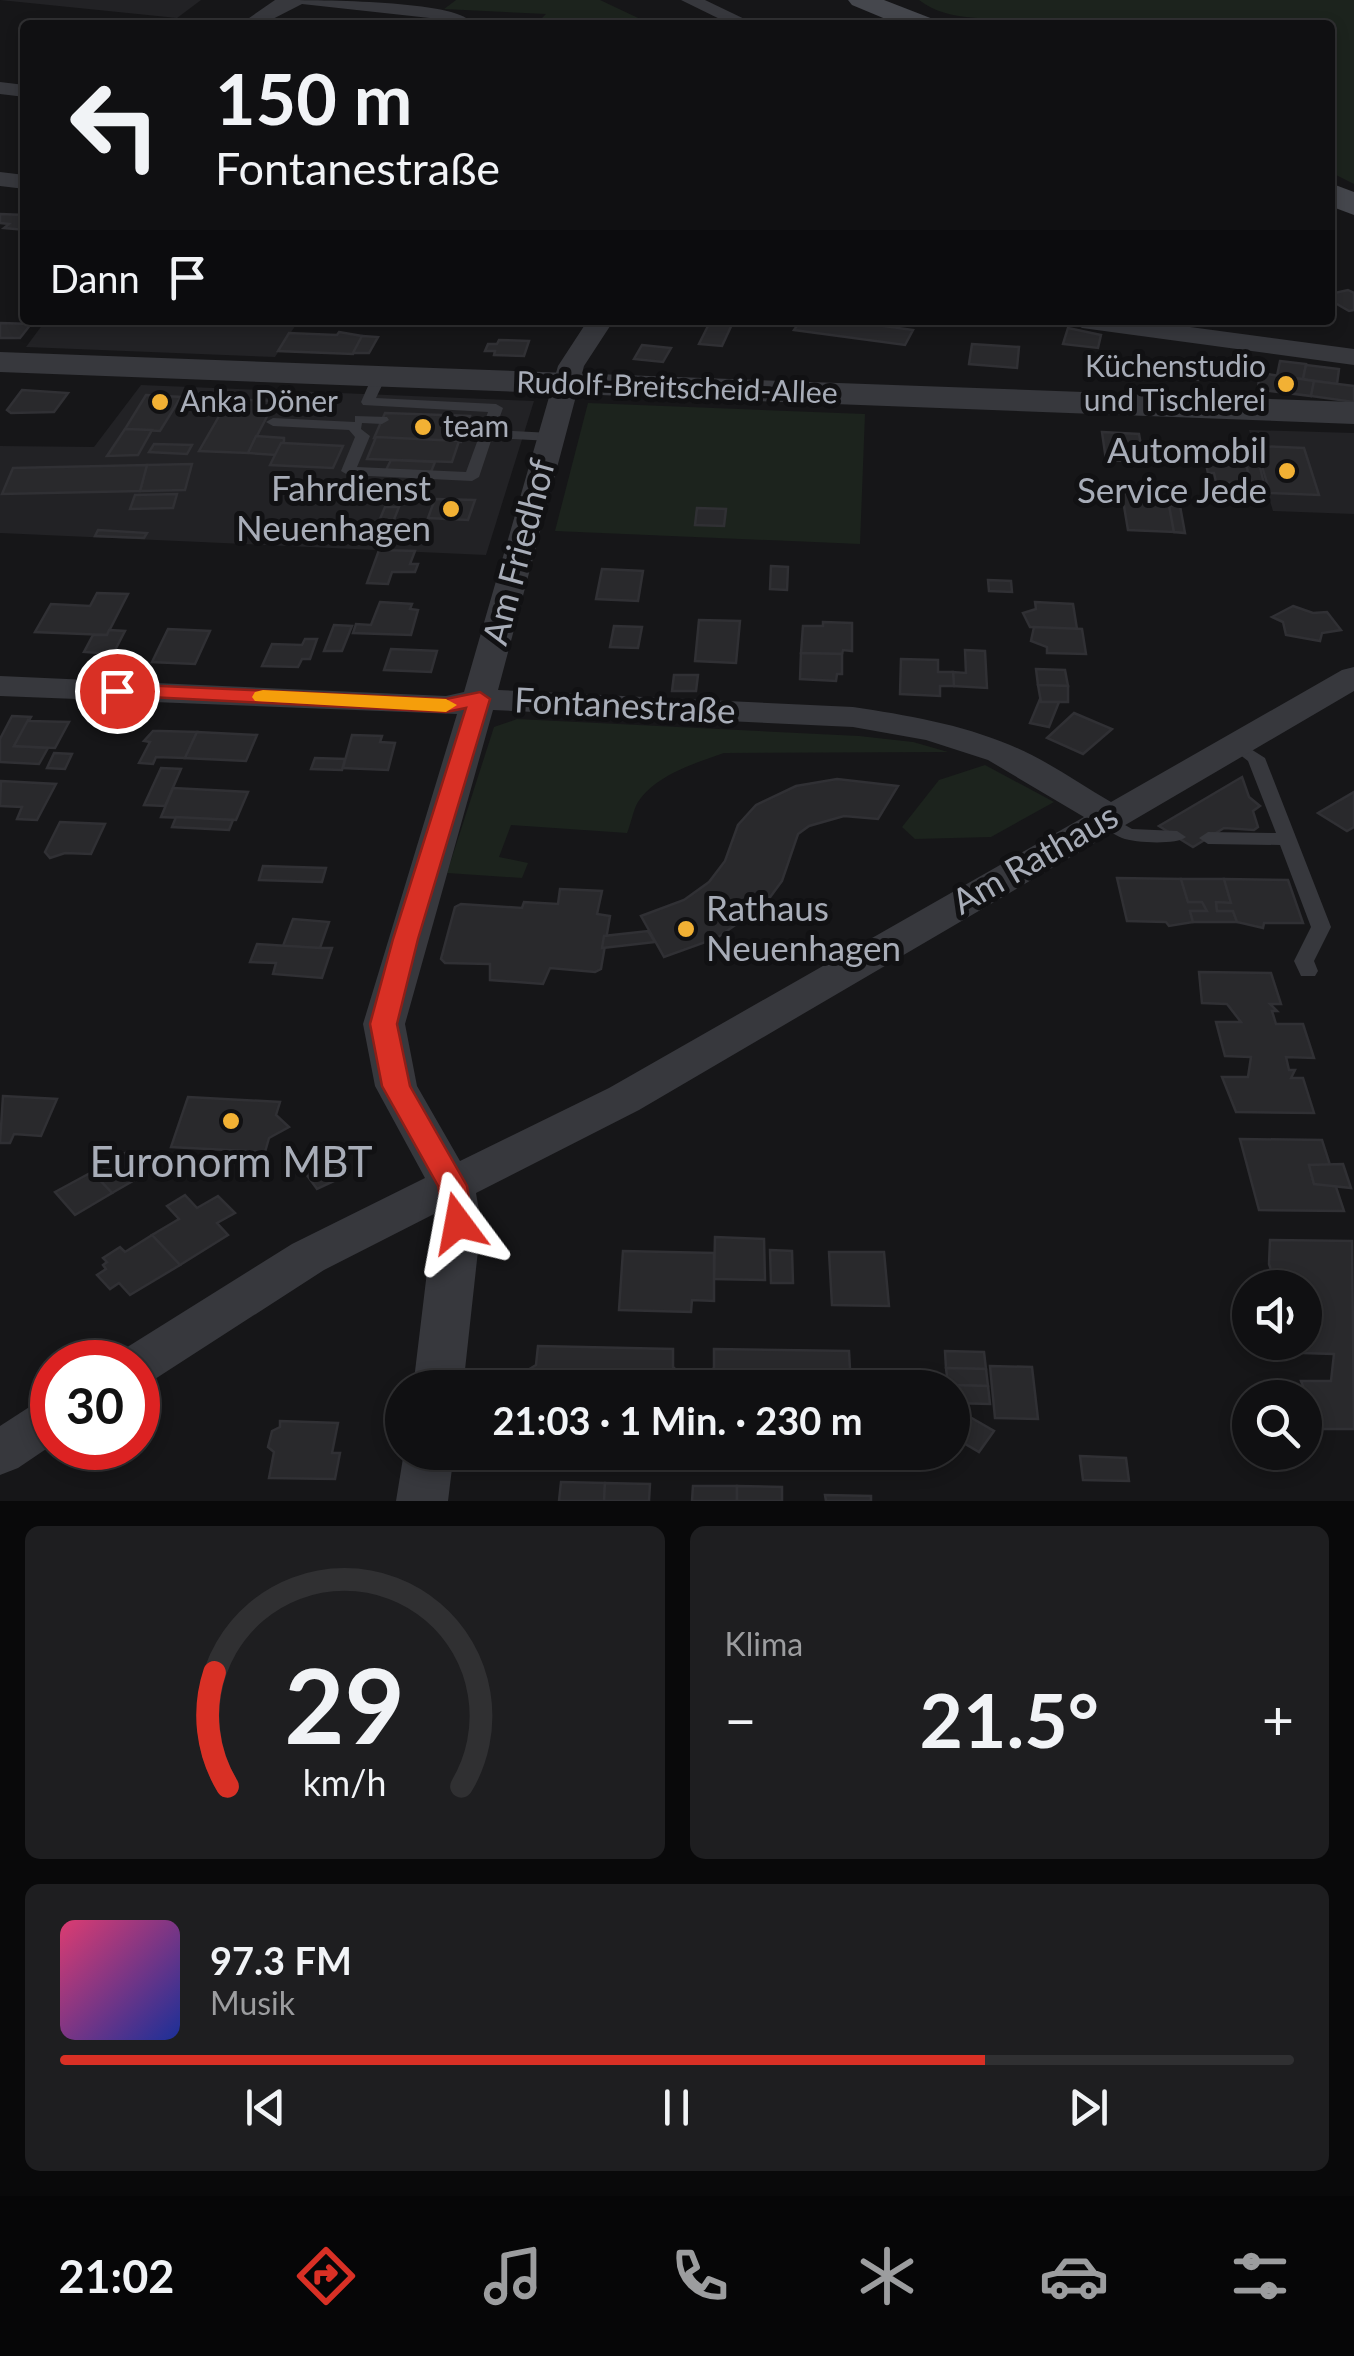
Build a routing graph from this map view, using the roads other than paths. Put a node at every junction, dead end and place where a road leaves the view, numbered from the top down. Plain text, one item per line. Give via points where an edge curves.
1 (295, 0) edge
2 (308, 0) edge
3 (690, 0) edge
4 (861, 0) edge
5 (256, 20) edge
6 (460, 20) edge
7 (736, 20) edge
8 (911, 20) edge
9 (597, 325) edge
10 (1119, 325) edge
11 (1354, 357) edge
12 (0, 362) edge
13 (566, 384) junction
14 (373, 390) junction
15 (1354, 414) edge
16 (273, 422) dead end
17 (358, 425) junction
18 (380, 426) dead end
19 (466, 429) dead end
20 (488, 431) junction
21 (551, 436) junction
22 (351, 464) junction
23 (388, 465) dead end
24 (433, 467) dead end
25 (475, 469) junction
26 (1354, 676) edge
27 (0, 686) edge
28 (480, 699) junction
29 (1235, 744) junction
30 (1107, 817) junction
31 (1176, 837) dead end
32 (1208, 838) dead end
33 (1287, 839) junction
34 (1308, 971) dead end
35 (452, 1186) junction
36 (160, 1351) edge
37 (440, 1370) edge
38 (30, 1433) edge
39 (0, 1453) edge
40 (426, 1470) edge
41 (422, 1501) edge

1 - 5 street
2 - 6 street
3 - 7 street
4 - 8 main road
9 - 13 street, Am Friedhof via 573,359
10 - 11 street
12 - 14 street, Rudolf-Breitscheid-Allee
13 - 14 street, Rudolf-Breitscheid-Allee
13 - 15 street, Rudolf-Breitscheid-Allee
13 - 21 street, Am Friedhof
14 - 17 lane
14 - 20 lane via 496,408
16 - 17 lane
17 - 18 lane
17 - 22 lane via 363,436
19 - 20 lane
20 - 21 lane
20 - 25 lane
21 - 28 street, Am Friedhof
22 - 23 lane
22 - 25 lane via 348,471 472,477
24 - 25 lane
26 - 29 street, Am Rathaus
27 - 28 street, Fontanestraße via 446,706
28 - 30 street, Fontanestraße via 892,722 1000,753
28 - 35 street, Am Friedhof via 384,1024 396,1086
29 - 30 street, Am Rathaus
29 - 33 lane via 1256,758
30 - 31 lane via 1128,834
30 - 35 street, Am Rathaus via 624,1099
32 - 33 lane
33 - 34 lane via 1321,927 1304,961
35 - 36 street, Am Rathaus via 308,1257
35 - 37 street via 458,1223
38 - 39 street
40 - 41 street

